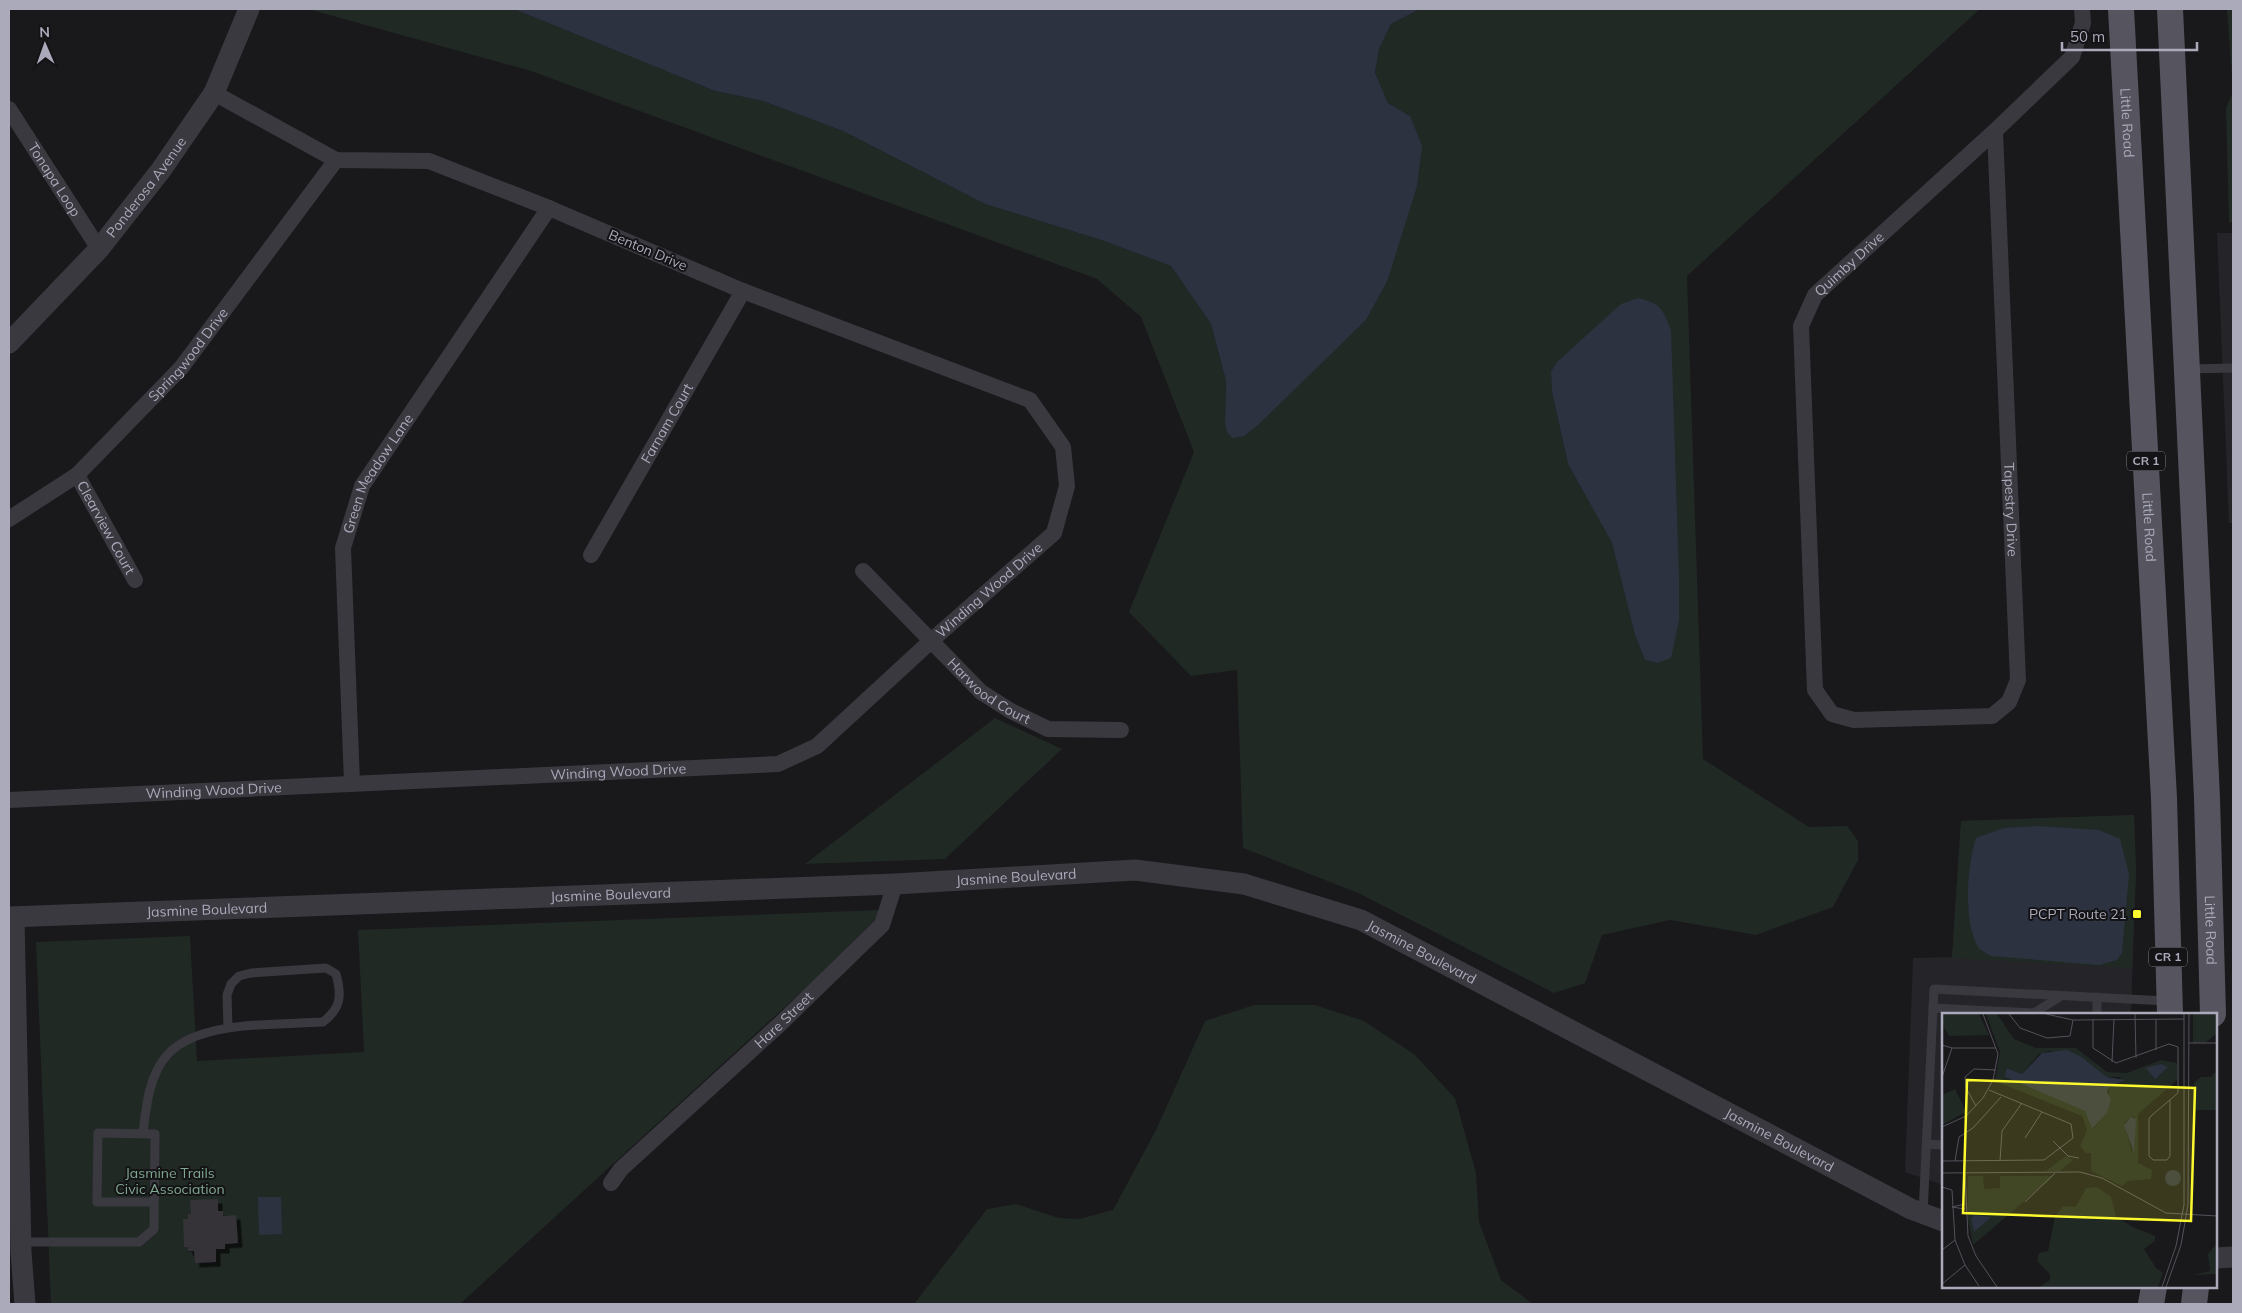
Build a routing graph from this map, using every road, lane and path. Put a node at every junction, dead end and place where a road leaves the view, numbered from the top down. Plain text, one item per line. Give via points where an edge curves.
1 (249, 9) edge
2 (2082, 9) edge
3 (2121, 9) edge
4 (2170, 9) edge
5 (214, 93) junction
6 (9, 109) edge
7 (1995, 131) junction
8 (336, 160) junction
9 (549, 208) junction
10 (99, 249) junction
11 (743, 291) junction
12 (9, 343) edge
13 (2233, 368) edge
14 (2187, 370) junction
15 (1063, 447) joint
16 (76, 475) junction
17 (9, 519) edge
18 (590, 556) dead end
19 (863, 571) dead end
20 (135, 580) dead end
21 (932, 640) junction
22 (1832, 714) joint
23 (1121, 730) dead end
24 (352, 783) junction
25 (9, 800) edge
26 (895, 884) junction
27 (11, 917) edge
28 (2061, 996) junction
29 (2097, 997) junction
30 (2170, 1007) edge
31 (1933, 1008) junction
32 (2097, 1013) edge
33 (2213, 1013) edge
34 (228, 1028) junction
35 (143, 1134) junction
36 (1927, 1144) junction
37 (1942, 1145) edge
38 (611, 1183) dead end
39 (154, 1202) junction
40 (1923, 1214) junction
41 (1942, 1221) edge
42 (17, 1229) edge
43 (2233, 1257) edge
44 (2217, 1258) edge
45 (15, 1269) edge
46 (2154, 1288) edge
47 (2196, 1288) edge
48 (25, 1304) edge
49 (2151, 1304) edge
50 (2194, 1304) edge

1 - 5 street, Ponderosa Avenue
2 - 7 street, Quimby Drive via 2082,23 2072,57
3 - 30 main road, Little Road / CR 1 via 2164,798
4 - 14 main road, Little Road
5 - 8 street, Benton Drive
5 - 10 street, Ponderosa Avenue via 161,170
6 - 10 street, Tonapa Loop
7 - 22 street, Quimby Drive via 1814,295 1800,326 1815,690
7 - 22 street, Tapestry Drive via 2018,680 2009,702 1992,716 1854,720
8 - 9 street, Benton Drive via 430,161
8 - 16 street, Springwood Drive via 181,368
9 - 11 street, Benton Drive
9 - 24 street, Green Meadow Lane via 362,486 343,548
10 - 12 street, Ponderosa Avenue
11 - 15 street, Benton Drive via 1030,400
11 - 18 street, Farnam Court
13 - 14 lane
14 - 33 main road, Little Road via 2207,798
15 - 21 street, Winding Wood Drive via 1067,486 1054,533
16 - 17 street, Springwood Drive
16 - 20 street, Clearview Court
19 - 21 street, Harwood Court
21 - 23 street, Harwood Court via 981,692 1011,712 1048,729
21 - 24 street, Winding Wood Drive via 817,746 778,764
24 - 25 street, Winding Wood Drive
26 - 27 street, Jasmine Boulevard
26 - 38 street, Hare Street via 882,925 780,1024 621,1169
26 - 40 street, Jasmine Boulevard via 1135,870 1244,884 1361,920
27 - 42 street
28 - 29 lane
28 - 31 lane via 2034,1013
28 - 31 lane via 1934,990
29 - 30 lane
29 - 32 lane
31 - 36 lane
34 - 34 lane via 323,1022 334,1014 339,1001 336,974 326,968 239,976 227,995
34 - 35 lane via 184,1040 167,1055 153,1080
35 - 39 lane via 155,1134
35 - 39 lane via 98,1133 97,1202
36 - 37 lane
36 - 40 lane
39 - 42 lane via 154,1229 139,1242
40 - 41 street, Jasmine Boulevard
42 - 45 street
43 - 44 street
45 - 48 street
46 - 49 main road
47 - 50 main road

